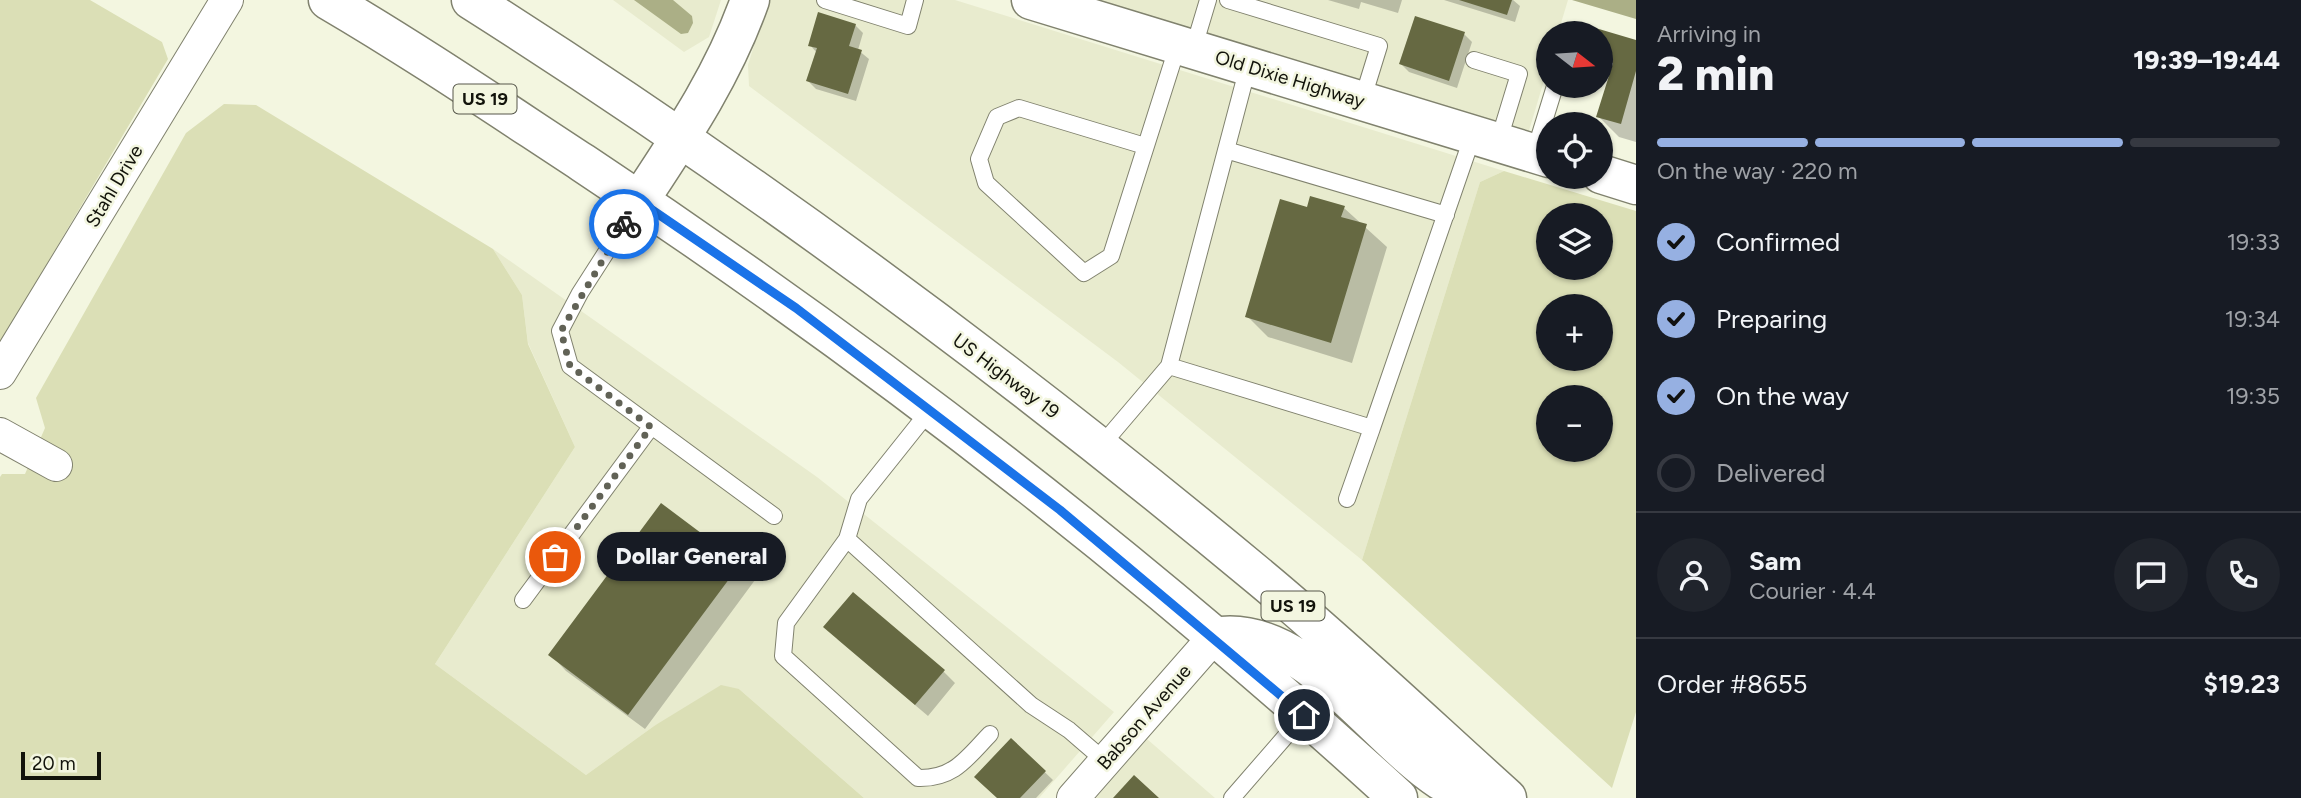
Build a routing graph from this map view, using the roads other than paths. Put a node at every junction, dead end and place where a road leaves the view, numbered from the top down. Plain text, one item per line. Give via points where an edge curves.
1 (228, 0) edge
2 (328, 0) edge
3 (471, 0) edge
4 (750, 0) edge
5 (915, 0) edge
6 (1031, 0) edge
7 (1208, 0) edge
8 (1228, 0) edge
9 (832, 1) edge
10 (1185, 47) junction
11 (1474, 60) dead end
12 (1248, 66) junction
13 (1362, 101) junction
14 (680, 139) junction
15 (1485, 139) junction
16 (1145, 146) junction
17 (1226, 150) junction
18 (1536, 154) edge
19 (1613, 178) edge
20 (1636, 185) edge
21 (639, 201) junction
22 (1446, 215) junction
23 (1169, 366) junction
24 (0, 373) edge
25 (930, 410) junction
26 (651, 427) junction
27 (1372, 428) junction
28 (0, 434) edge
29 (1100, 447) junction
30 (56, 466) dead end
31 (1347, 499) dead end
32 (774, 516) dead end
33 (847, 539) junction
34 (523, 600) dead end
35 (1214, 637) junction
36 (1304, 715) junction
37 (989, 734) dead end
38 (1105, 761) junction
39 (1382, 789) edge
40 (1073, 798) edge
41 (1232, 798) edge
42 (1496, 798) edge
43 (1507, 798) edge

1 - 24 street, Stahl Drive
2 - 21 main road, US 19
3 - 14 main road, US Highway 19 / US 19 via 507,17
4 - 14 main road via 707,97
5 - 9 lane via 908,26
6 - 10 main road, Old Dixie Highway via 1108,17
7 - 10 lane
8 - 13 lane via 1379,46
10 - 12 main road, Old Dixie Highway
10 - 16 lane
11 - 15 lane via 1519,74
12 - 13 main road, Old Dixie Highway
12 - 17 lane
13 - 15 main road, Old Dixie Highway
14 - 21 main road
14 - 29 main road, US Highway 19 / US 19 via 815,232
15 - 18 main road, Old Dixie Highway
15 - 22 lane
16 - 16 lane via 1111,256 1084,273 986,183 979,159 997,117 1019,108
17 - 22 lane
17 - 23 lane
19 - 20 main road
21 - 25 main road, US 19 via 796,308
21 - 26 lane via 561,331 570,366
22 - 27 lane
23 - 27 lane
23 - 29 lane
25 - 33 lane via 859,499
25 - 35 main road, US 19 via 1082,527
26 - 32 lane
26 - 34 lane
27 - 31 lane
28 - 30 street
29 - 43 main road, US Highway 19 / US 19 via 1264,581
33 - 37 lane via 786,623 783,656 919,778 936,778 958,768
33 - 38 lane via 1031,705
35 - 36 main road, US 19
35 - 38 street, Babson Avenue
35 - 42 main road via 1233,633 1295,656 1441,782
36 - 39 main road, US 19
36 - 41 lane
38 - 40 street, Babson Avenue

